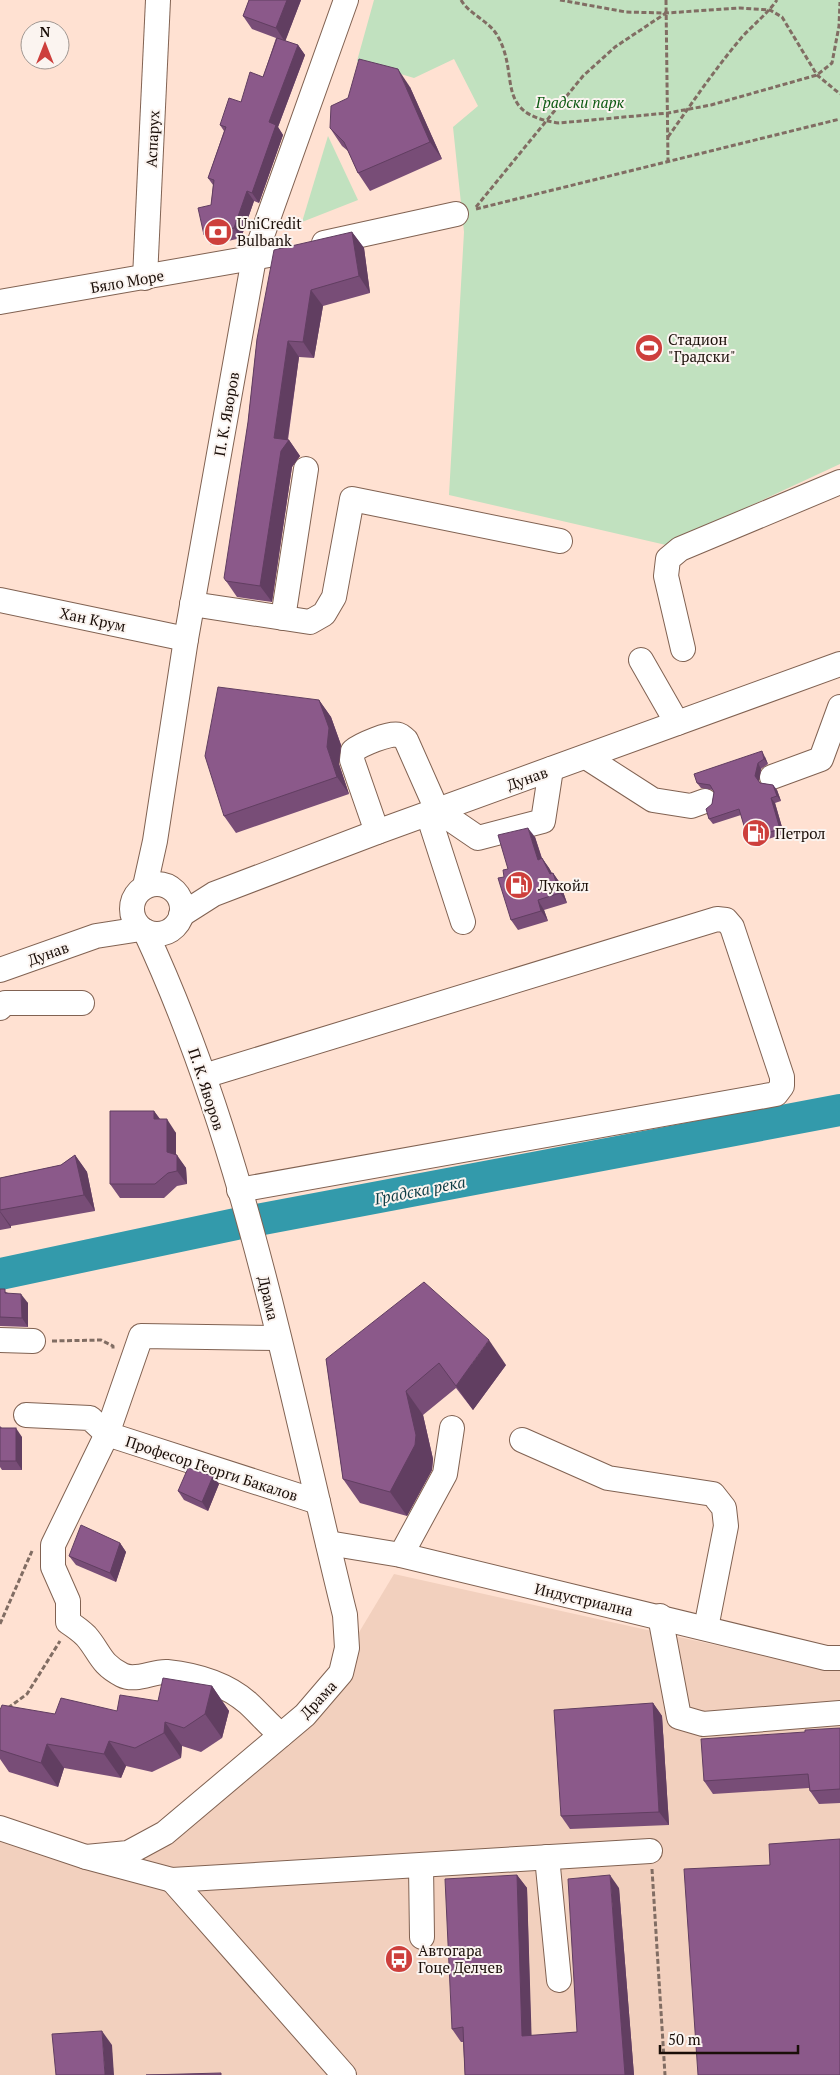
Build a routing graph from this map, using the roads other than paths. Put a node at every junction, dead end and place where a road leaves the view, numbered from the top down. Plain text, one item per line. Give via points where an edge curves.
1 (158, 0) edge
2 (346, 0) edge
3 (456, 214) dead end
4 (254, 258) junction
5 (145, 278) junction
6 (0, 302) edge
7 (306, 469) dead end
8 (840, 482) edge
9 (560, 541) dead end
10 (0, 600) edge
11 (192, 604) junction
12 (283, 618) junction
13 (186, 639) junction
14 (682, 649) dead end
15 (641, 660) dead end
16 (840, 664) edge
17 (840, 707) edge
18 (677, 723) junction
19 (586, 757) junction
20 (551, 769) junction
21 (772, 776) dead end
22 (705, 801) dead end
23 (433, 812) junction
24 (377, 832) junction
25 (168, 903) junction
26 (463, 922) dead end
27 (139, 924) junction
28 (0, 970) edge
29 (172, 990) junction
30 (2, 1000) edge
31 (82, 1003) dead end
32 (204, 1076) junction
33 (239, 1190) junction
34 (258, 1251) joint
35 (278, 1338) junction
36 (0, 1340) edge
37 (32, 1341) road end
38 (26, 1415) dead end
39 (98, 1426) junction
40 (452, 1428) dead end
41 (522, 1440) dead end
42 (318, 1502) junction
43 (328, 1543) junction
44 (401, 1556) junction
45 (660, 1616) junction
46 (706, 1628) junction
47 (840, 1658) edge
48 (840, 1713) edge
49 (281, 1735) junction
50 (0, 1828) edge
51 (650, 1851) road end
52 (86, 1857) junction
53 (547, 1858) junction
54 (421, 1866) junction
55 (172, 1880) junction
56 (422, 1937) dead end
57 (559, 1980) dead end
58 (344, 2075) edge

1 - 5 street, Аспарух
2 - 4 street, П. К. Яворов
3 - 4 street, Бяло Море
4 - 5 street, Бяло Море
4 - 11 street, П. К. Яворов
5 - 6 street, Бяло Море
7 - 12 street
8 - 14 street via 680,549 668,559 666,576
9 - 12 street via 352,499 334,597 324,614 310,622
10 - 13 street, Хан Крум
11 - 12 street
11 - 13 street, П. К. Яворов
13 - 25 street, П. К. Яворов via 156,840
15 - 18 street
16 - 18 street, Дунав
17 - 21 street via 821,759
18 - 19 street, Дунав
19 - 20 street, Дунав
19 - 22 street via 653,800 691,806
20 - 23 street, Дунав
20 - 23 street via 543,821 478,838
23 - 24 street, Дунав
23 - 24 street via 406,740 390,735 358,746 353,751 352,760
23 - 26 street
24 - 25 street, Дунав via 214,894
25 - 27 street, Дунав via 153,934
25 - 27 street via 134,897
25 - 29 street, П. К. Яворов
27 - 28 street, Дунав
27 - 29 street, П. К. Яворов
29 - 32 street, П. К. Яворов
30 - 31 street
32 - 33 street, П. К. Яворов
32 - 33 street via 718,919 726,920 732,927 782,1077 782,1086 776,1094
33 - 34 street, П. К. Яворов
34 - 35 street, Драма
35 - 39 street via 142,1336
35 - 42 street, Драма
36 - 37 street
38 - 39 street, Професор Георги Бакалов
39 - 42 street, Професор Георги Бакалов
39 - 49 street via 53,1545 53,1567 68,1601 68,1622 86,1636 103,1663 124,1676 164,1672 192,1675 221,1685 248,1703
40 - 44 street via 445,1474
41 - 46 street via 608,1478 713,1494 724,1508 726,1526
42 - 43 street, Драма
43 - 44 street, Индустриална
43 - 49 street, Драма via 345,1614 347,1648 341,1673 305,1715
44 - 45 street, Индустриална
45 - 46 street, Индустриална
45 - 48 street via 679,1717 702,1724
46 - 47 street, Индустриална via 826,1658
49 - 52 street, Драма via 165,1833 128,1852
50 - 52 street, Драма
51 - 53 street
52 - 55 street
53 - 54 street
53 - 57 street
54 - 55 street
54 - 56 street
55 - 58 street

